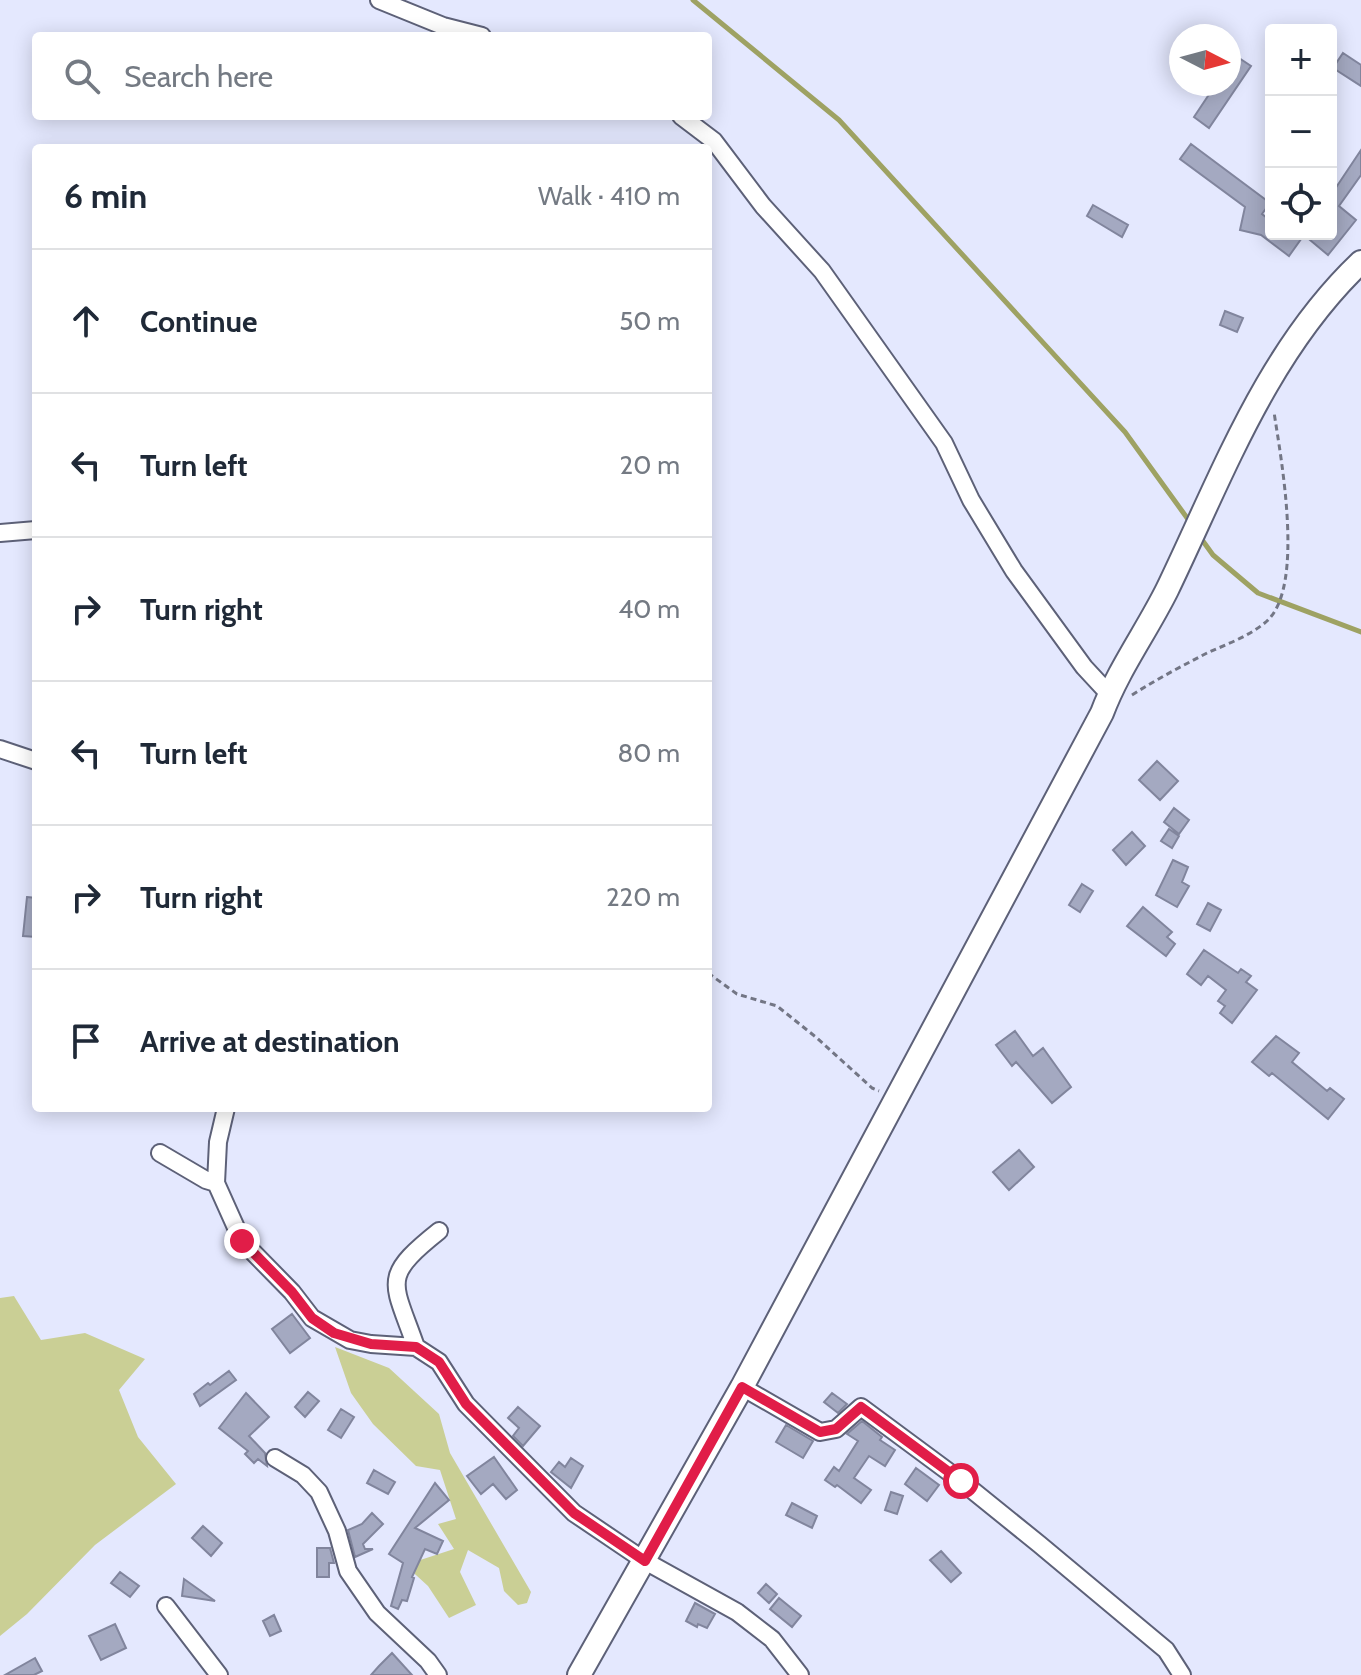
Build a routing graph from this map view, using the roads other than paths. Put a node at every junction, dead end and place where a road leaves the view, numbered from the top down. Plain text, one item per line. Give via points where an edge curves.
1 (379, 0) edge
2 (466, 32) edge
3 (686, 120) edge
4 (1361, 262) edge
5 (32, 530) edge
6 (0, 533) edge
7 (1105, 704) junction
8 (0, 749) edge
9 (32, 760) edge
10 (225, 1112) edge
11 (160, 1153) dead end
12 (216, 1183) junction
13 (439, 1231) dead end
14 (416, 1347) junction
15 (742, 1387) junction
16 (275, 1458) dead end
17 (645, 1561) junction
18 (166, 1606) dead end
19 (219, 1675) edge
20 (438, 1675) edge
21 (579, 1675) edge
22 (800, 1675) edge
23 (1182, 1675) edge

1 - 2 street
3 - 7 street via 714,141 822,271 944,443 1014,571
4 - 7 main road via 1270,376 1165,594
5 - 6 street
7 - 15 main road
8 - 9 street
10 - 12 street
11 - 12 street
12 - 14 street via 242,1241 312,1318 350,1340
13 - 14 street via 397,1272 396,1290
14 - 17 street via 439,1362 466,1404 574,1513
15 - 17 main road
15 - 23 street via 820,1432 836,1429 861,1407 961,1481 1166,1650
16 - 20 street via 319,1492 348,1571 377,1613
17 - 21 main road
17 - 22 street via 737,1612 772,1639
18 - 19 street

